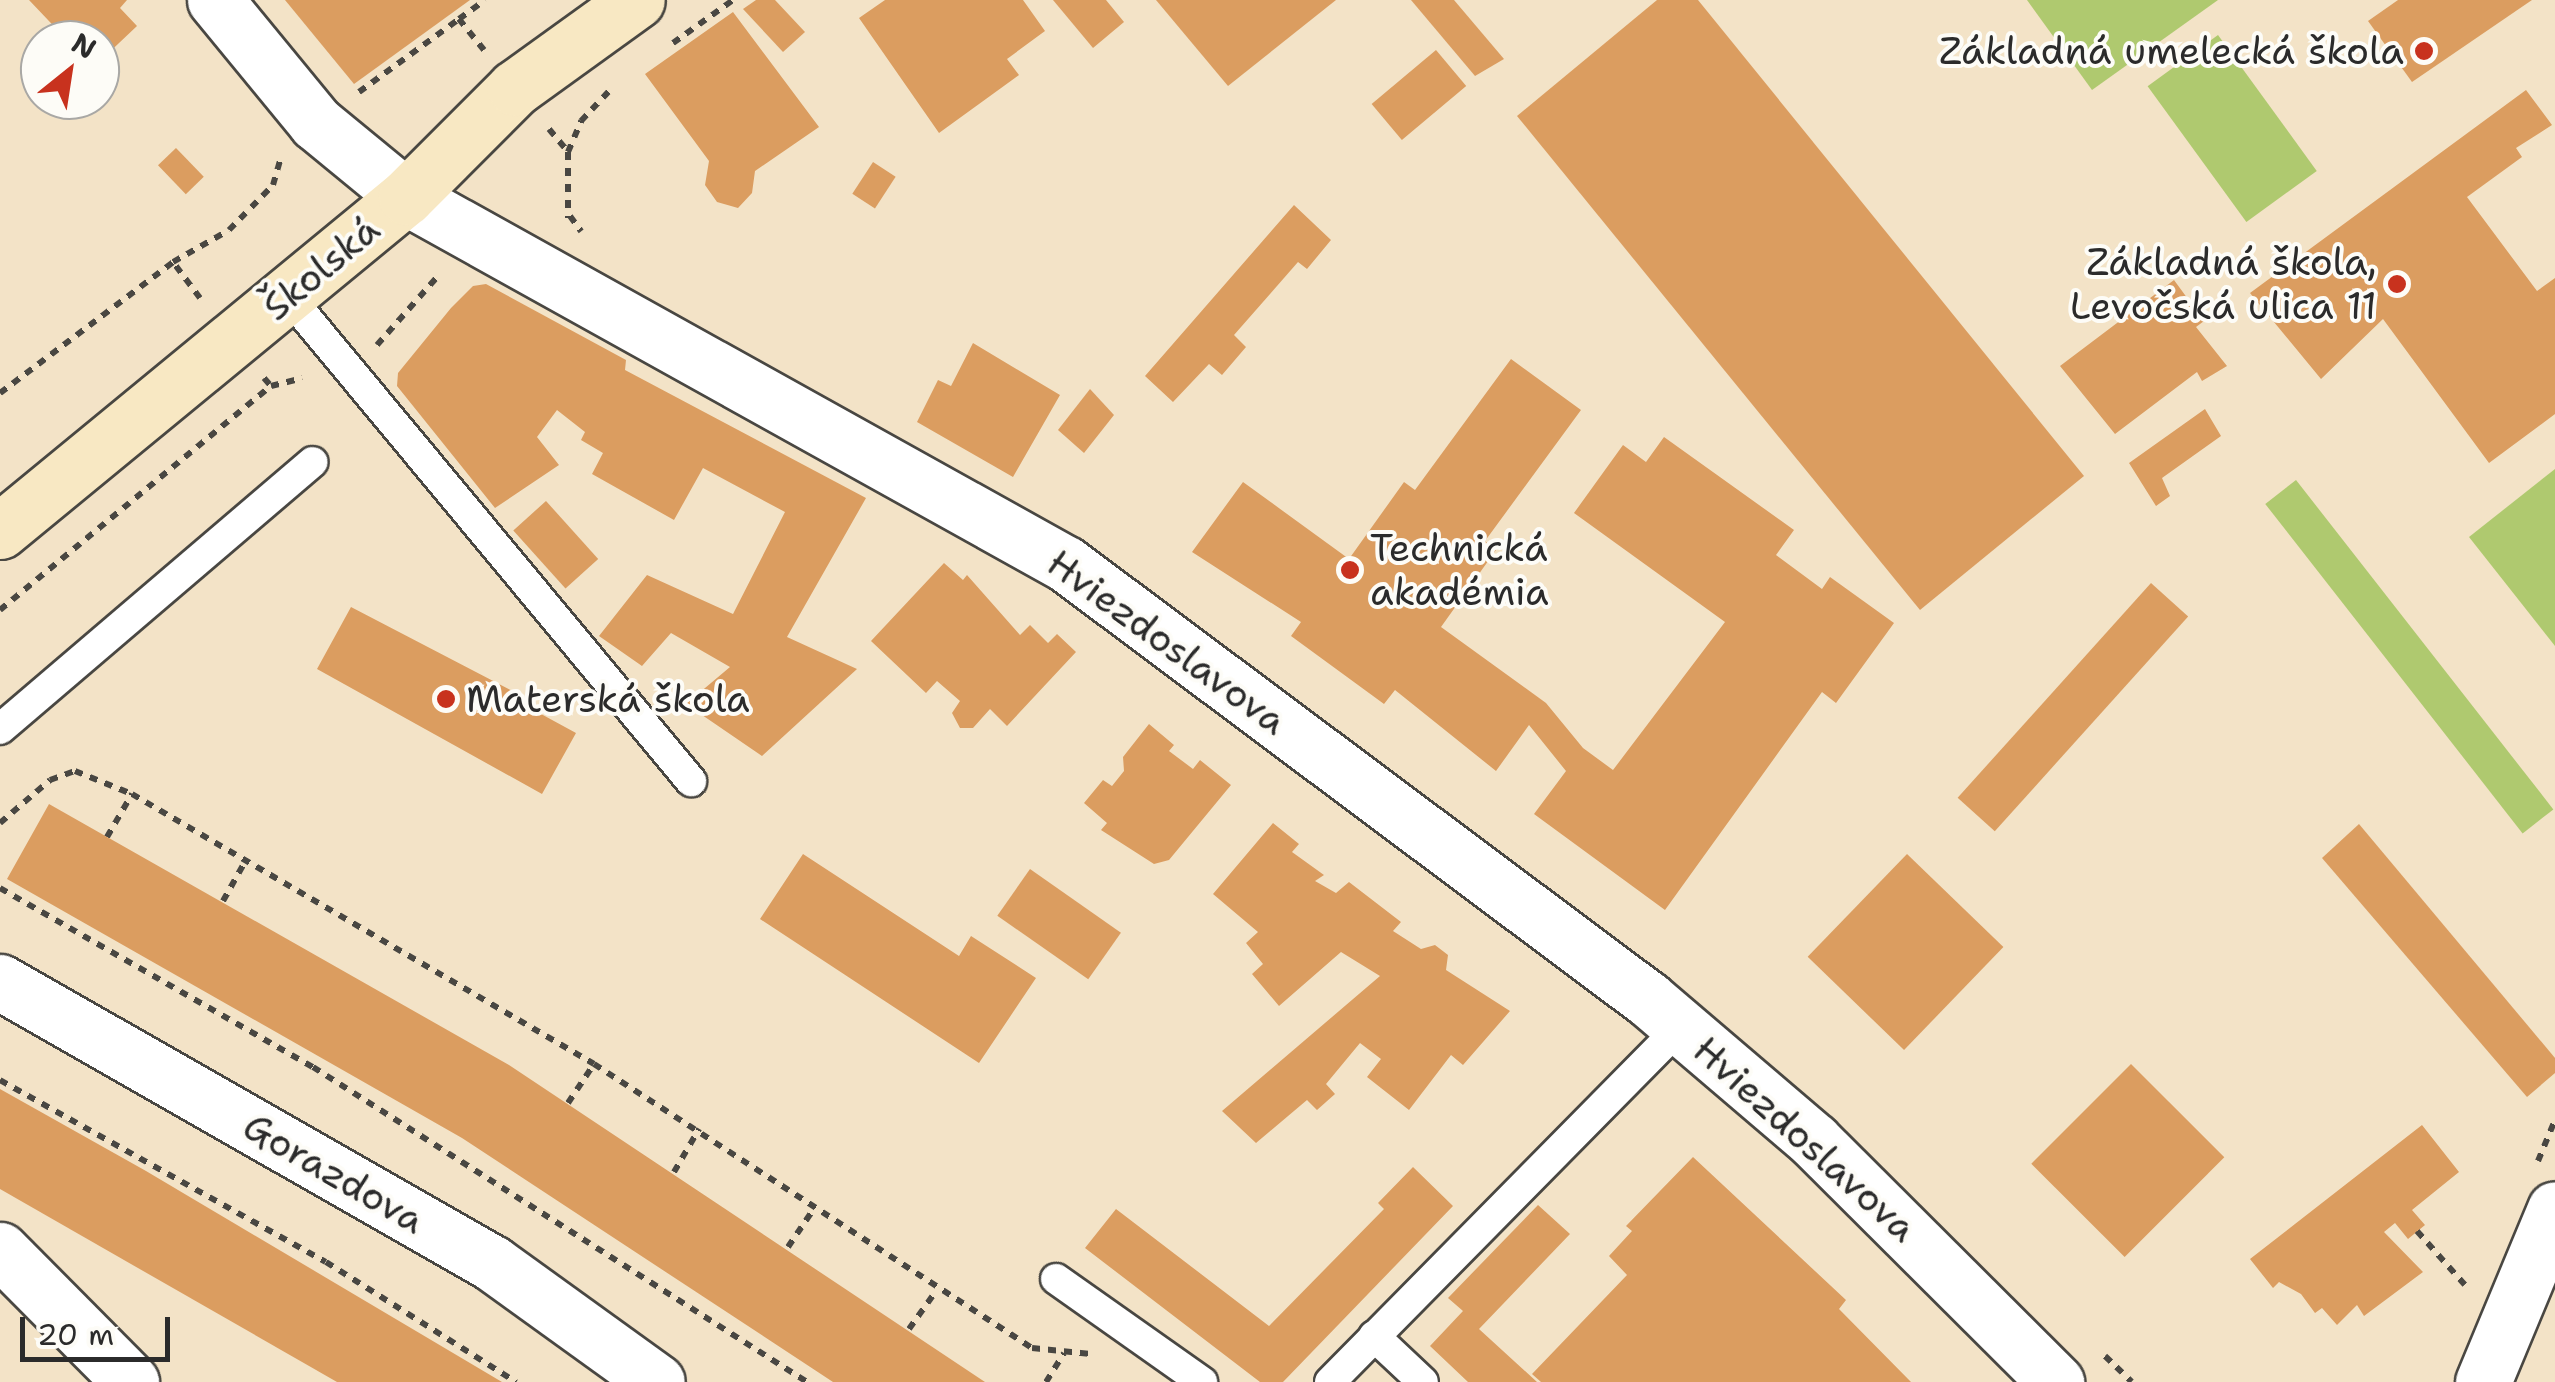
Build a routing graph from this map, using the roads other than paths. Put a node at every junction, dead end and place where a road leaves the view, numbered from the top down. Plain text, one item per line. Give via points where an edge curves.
1 (214, 0) edge
2 (637, 0) edge
3 (406, 197) junction
4 (288, 296) junction
5 (313, 462) dead end
6 (0, 531) edge
7 (0, 730) edge
8 (690, 781) dead end
9 (0, 982) edge
10 (1681, 1026) junction
11 (2555, 1209) edge
12 (0, 1250) edge
13 (1056, 1279) dead end
14 (1374, 1336) junction
15 (2030, 1372) edge
16 (130, 1382) edge
17 (658, 1382) edge
18 (1202, 1382) edge
19 (1330, 1382) edge
20 (1423, 1382) edge
21 (2483, 1382) edge

1 - 3 street, Hviezdoslavova via 316,123
2 - 3 main road, Školská via 515,88
3 - 4 main road, Školská
3 - 10 street, Hviezdoslavova via 1066,564
4 - 6 main road, Školská
4 - 8 lane
5 - 7 lane
9 - 17 street, Gorazdova via 492,1263
10 - 14 lane
10 - 15 street, Hviezdoslavova via 1814,1141
11 - 21 street
12 - 16 street
13 - 18 lane
14 - 19 lane
14 - 20 lane

